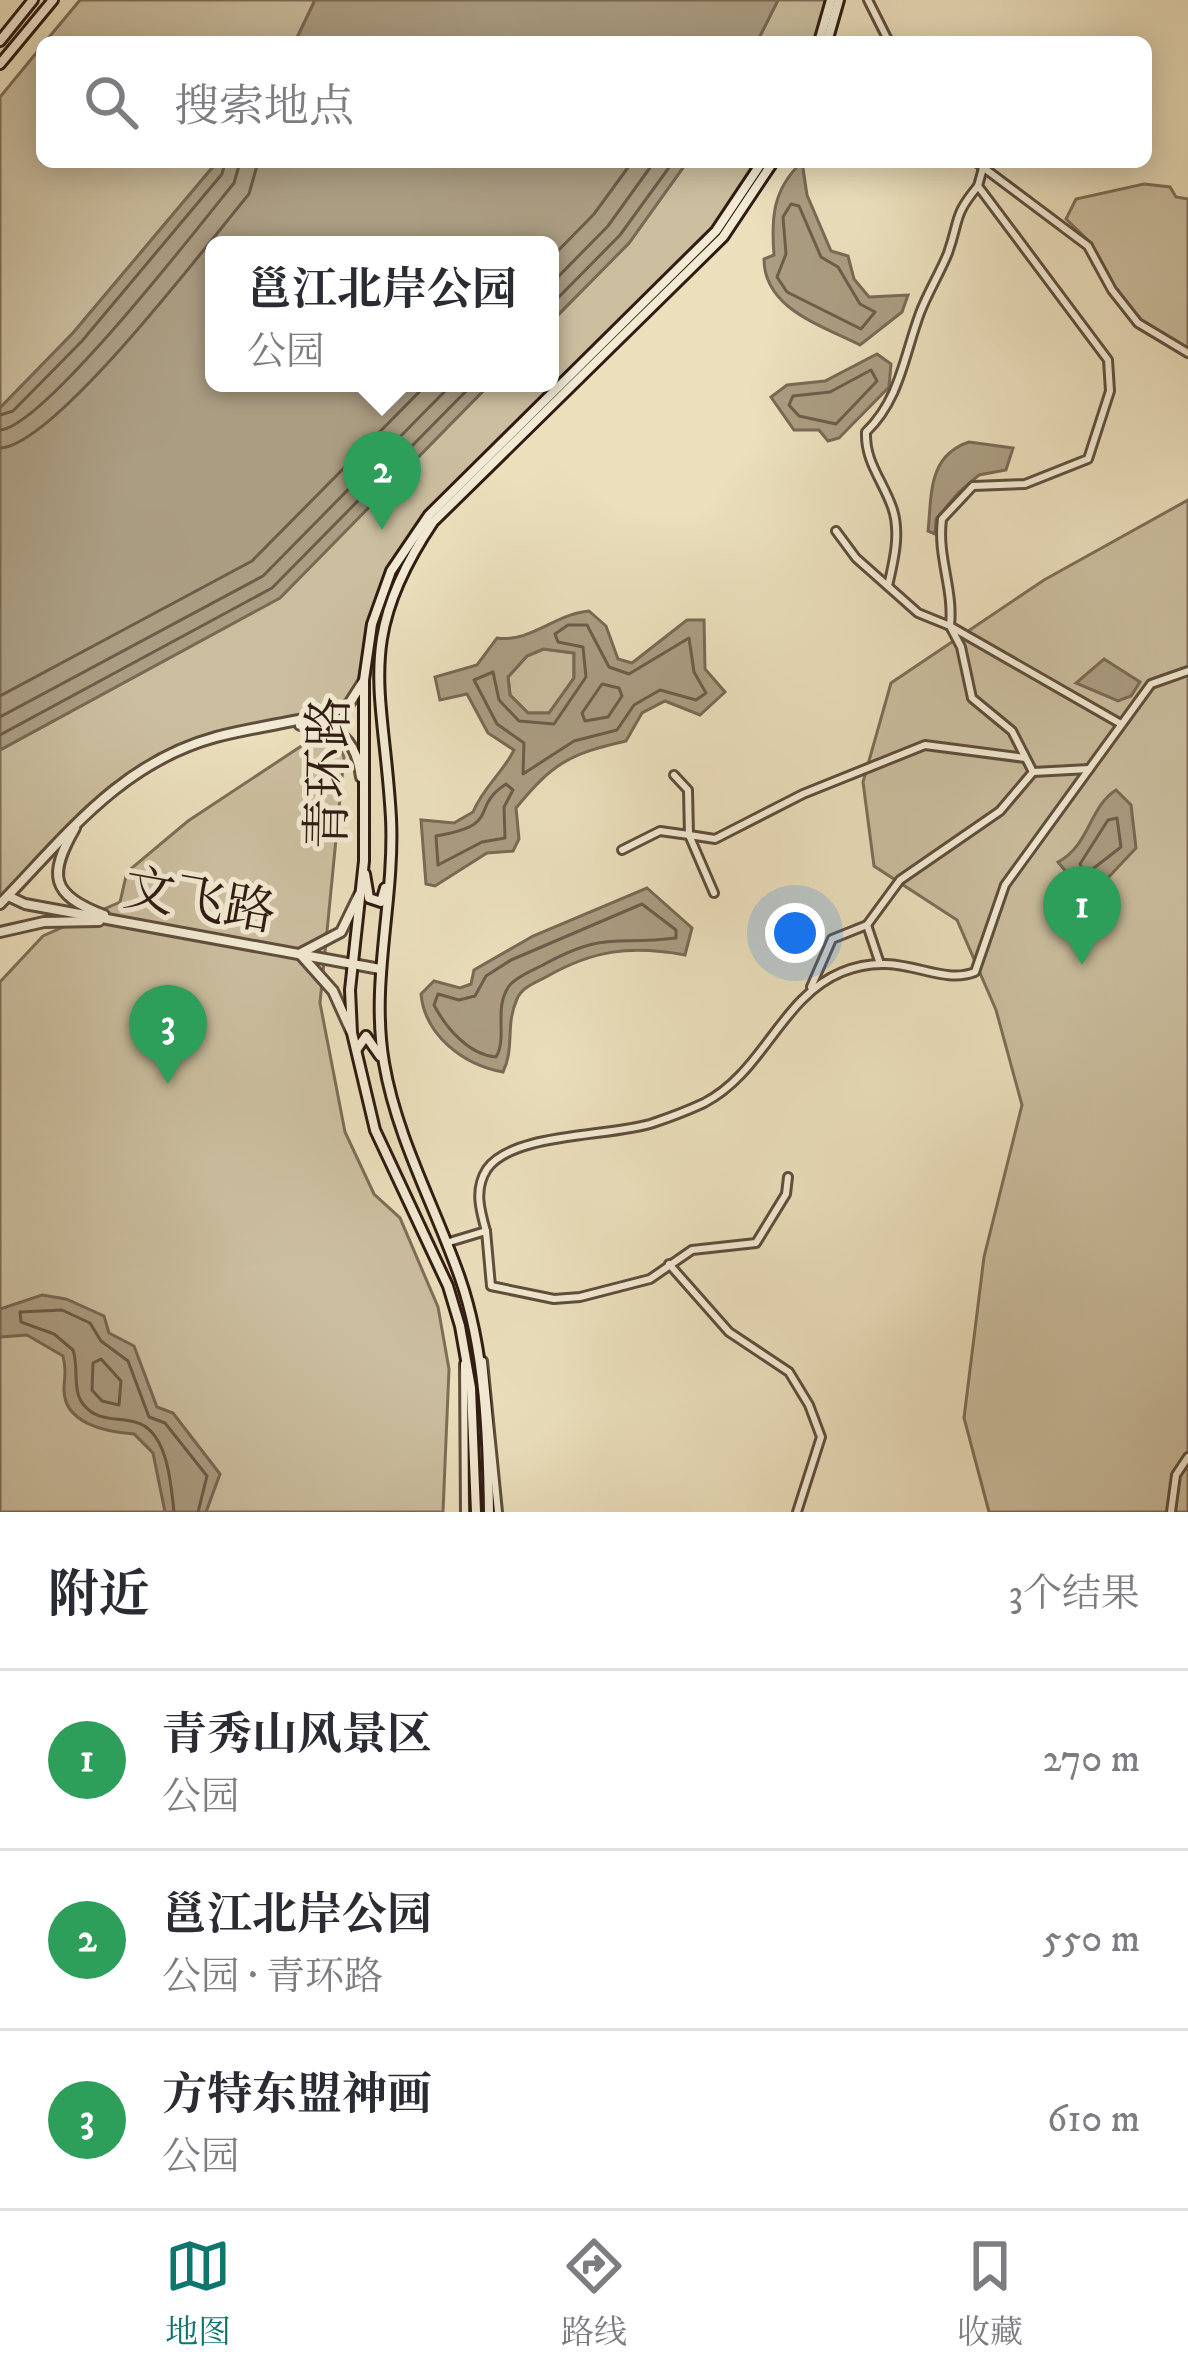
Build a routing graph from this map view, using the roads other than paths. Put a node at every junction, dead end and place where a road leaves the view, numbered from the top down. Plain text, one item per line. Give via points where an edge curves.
1 (33, 0) edge
2 (53, 0) edge
3 (835, 0) edge
4 (868, 0) edge
5 (825, 36) edge
6 (886, 36) edge
7 (0, 41) edge
8 (0, 64) edge
9 (758, 168) edge
10 (769, 168) edge
11 (979, 168) edge
12 (983, 168) edge
13 (978, 186) junction
14 (1188, 352) edge
15 (559, 383) edge
16 (550, 392) edge
17 (836, 531) dead end
18 (888, 586) junction
19 (950, 626) junction
20 (1188, 670) edge
21 (364, 680) junction
22 (287, 724) junction
23 (1121, 724) junction
24 (1025, 758) junction
25 (1088, 769) junction
26 (1033, 772) junction
27 (674, 775) dead end
28 (364, 799) junction
29 (84, 813) junction
30 (689, 835) junction
31 (622, 850) dead end
32 (364, 861) junction
33 (391, 865) junction
34 (361, 889) junction
35 (714, 892) dead end
36 (4, 900) edge
37 (122, 922) junction
38 (867, 925) junction
39 (0, 932) edge
40 (299, 954) junction
41 (879, 962) junction
42 (353, 964) junction
43 (380, 969) junction
44 (811, 987) junction
45 (352, 1033) junction
46 (384, 1063) junction
47 (357, 1069) junction
48 (788, 1177) dead end
49 (486, 1231) junction
50 (446, 1243) junction
51 (668, 1264) junction
52 (466, 1355) junction
53 (1188, 1456) edge
54 (465, 1512) edge
55 (476, 1512) edge
56 (493, 1512) edge
57 (797, 1512) edge
58 (1171, 1512) edge

1 - 7 main road
2 - 8 main road
3 - 5 main road
4 - 6 street
9 - 15 main road, 青环路 via 716,231
10 - 33 main road, 青环路 via 723,237 500,452 417,547 391,600 376,680
11 - 13 street
12 - 14 street via 1088,246 1138,323
13 - 18 street via 956,212 897,389 866,432 865,453 894,510 897,550
13 - 19 street via 1108,360 1110,391 1088,459 1025,484 973,486 942,519
16 - 21 main road, 青环路 via 407,544 380,595
17 - 18 street
18 - 19 street via 918,613
19 - 23 street
19 - 24 street via 971,698 1012,731
20 - 23 street via 1151,684
21 - 22 main road via 343,709
21 - 28 main road, 青环路
22 - 28 main road via 321,725 349,739
22 - 29 main road via 215,737 157,760
23 - 25 street
24 - 26 street
24 - 30 street via 925,745 715,838
25 - 26 street
25 - 41 street via 1005,885 975,972 957,979
26 - 38 street via 1000,811 900,880
27 - 30 street via 688,790
28 - 32 main road, 青环路
29 - 36 main road
29 - 37 main road via 58,859 60,886 79,905
30 - 31 street via 660,832
30 - 35 street
32 - 33 main road via 368,898 381,902
32 - 34 main road, 青环路
33 - 43 main road, 青环路
34 - 40 main road via 341,932
34 - 42 main road, 青环路
36 - 37 main road, 文飞路
37 - 39 main road via 44,922
37 - 40 main road, 文飞路
38 - 41 street
38 - 44 street via 832,939
40 - 42 main road, 文飞路
40 - 45 main road via 333,991
41 - 44 street
42 - 43 main road, 文飞路
42 - 45 main road, 青环路
43 - 46 main road, 青环路
44 - 49 street via 763,1052 704,1102 652,1124 508,1152 487,1169 477,1198
45 - 47 main road, 青环路
46 - 47 main road via 372,1038 361,1036
46 - 50 main road, 青环路
47 - 52 main road, 青环路 via 387,1162 448,1286
48 - 51 street via 756,1243 692,1250
49 - 50 street
49 - 51 street via 491,1286 554,1299 650,1279
50 - 56 main road, 青环路 via 473,1328
51 - 57 street via 729,1332 790,1372 809,1405 821,1437
52 - 54 street
52 - 55 main road, 青环路
53 - 58 street

